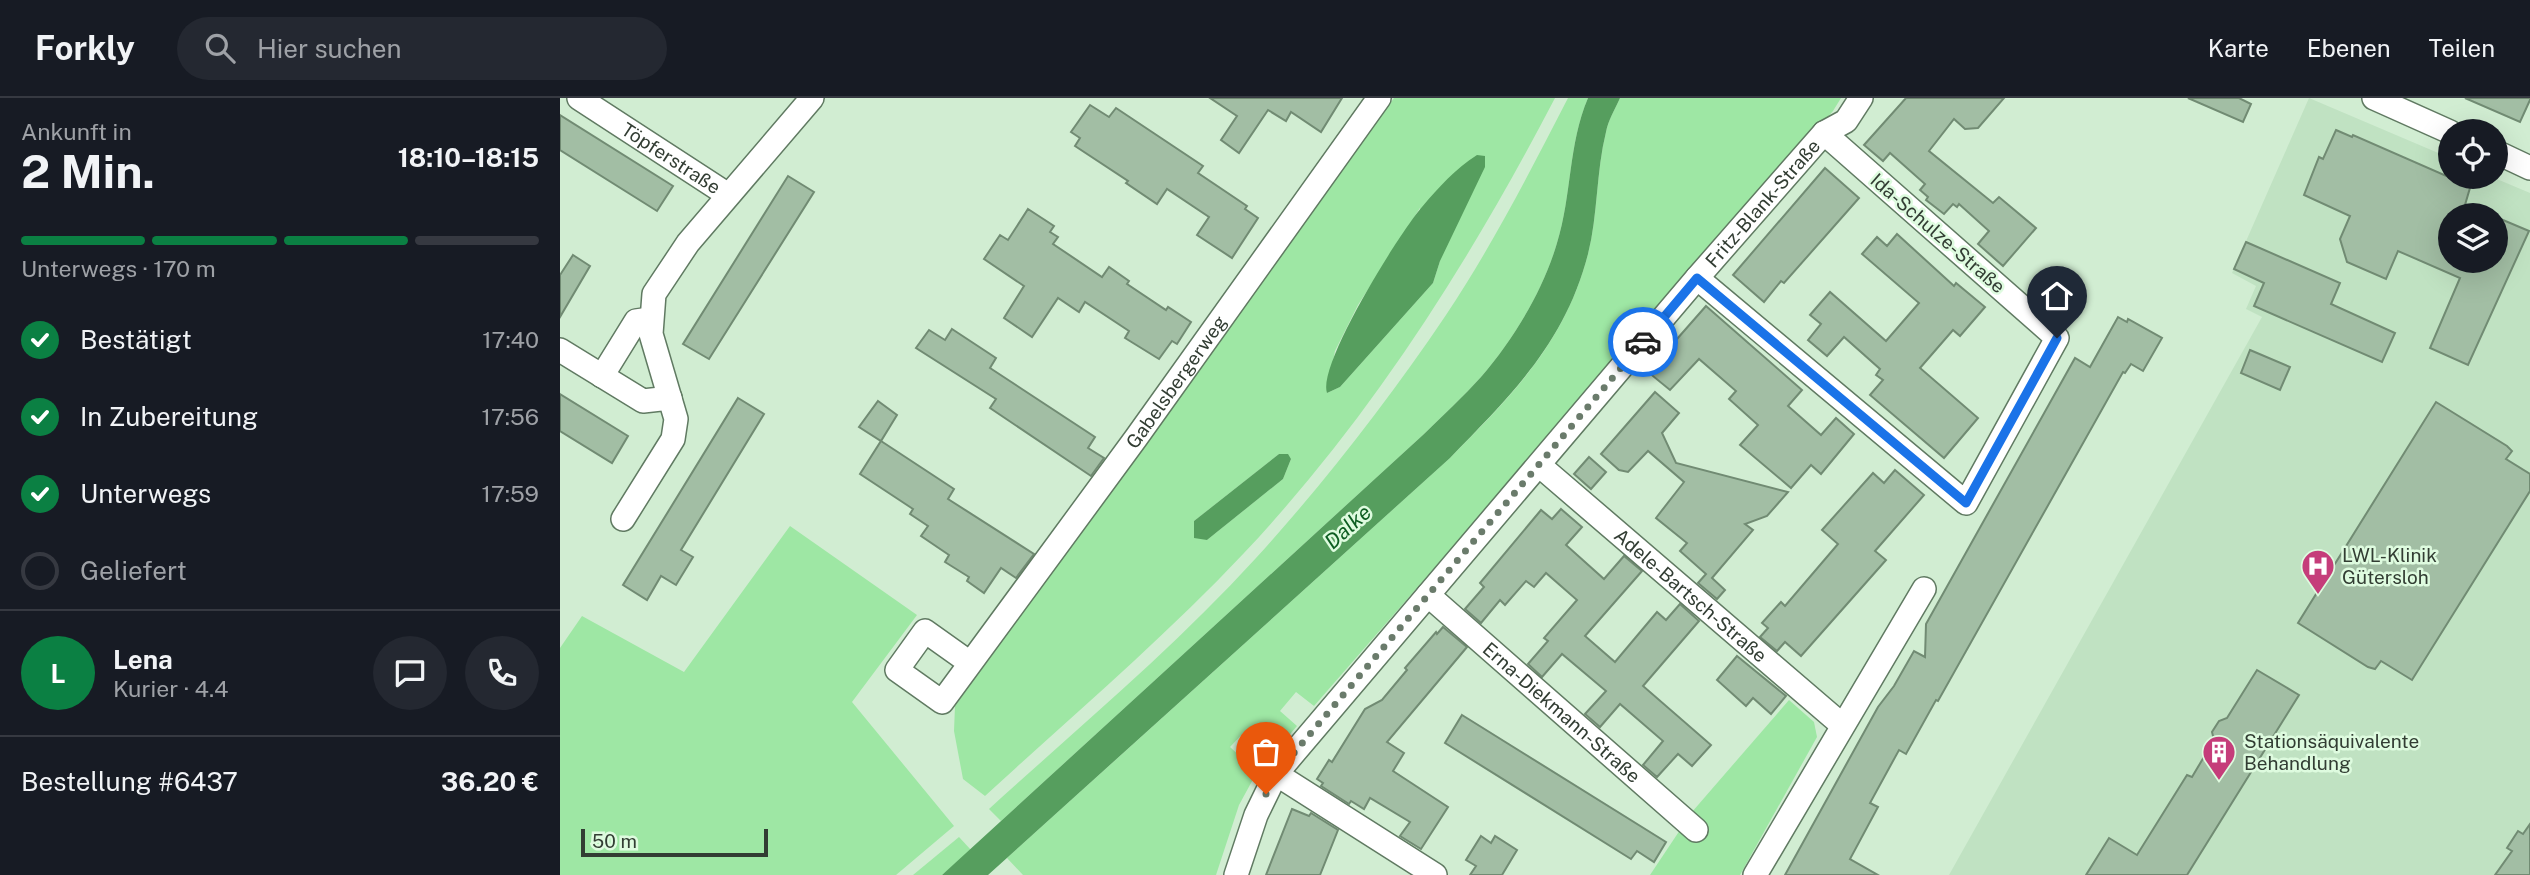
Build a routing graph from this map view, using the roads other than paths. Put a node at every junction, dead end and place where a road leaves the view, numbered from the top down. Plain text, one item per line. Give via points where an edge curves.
1 (579, 98) edge
2 (812, 98) edge
3 (1379, 98) edge
4 (1861, 98) edge
5 (2374, 98) edge
6 (2438, 127) edge
7 (1824, 133) junction
8 (2508, 158) edge
9 (2530, 168) edge
10 (728, 195) junction
11 (1697, 278) junction
12 (650, 319) junction
13 (560, 350) edge
14 (602, 376) junction
15 (670, 398) junction
16 (1539, 465) junction
17 (623, 519) dead end
18 (1924, 589) dead end
19 (1428, 595) junction
20 (970, 663) dead end
21 (1842, 725) junction
22 (1276, 774) junction
23 (1696, 830) dead end
24 (1236, 875) edge
25 (1435, 875) edge
26 (1755, 875) edge

1 - 10 street, Töpferstraße
2 - 10 street, Töpferstraße
3 - 20 street, Gabelsbergerweg
4 - 7 street, Fritz-Blank-Straße via 1846,121
5 - 6 street
7 - 11 street, Fritz-Blank-Straße
7 - 11 street, Ida-Schulze-Straße via 2057,338 1966,503
8 - 9 street
10 - 12 street, Töpferstraße via 668,271 654,294
11 - 16 street, Fritz-Blank-Straße
12 - 14 street via 636,321
12 - 15 street, Töpferstraße
13 - 14 street
14 - 15 street via 643,401
15 - 17 street, Töpferstraße via 676,419 673,439
16 - 19 street, Fritz-Blank-Straße
16 - 21 street, Adele-Bartsch-Straße
18 - 21 street
19 - 22 street, Fritz-Blank-Straße
19 - 23 street, Erna-Diekmann-Straße
21 - 26 street
22 - 24 street, Fritz-Blank-Straße
22 - 25 street

